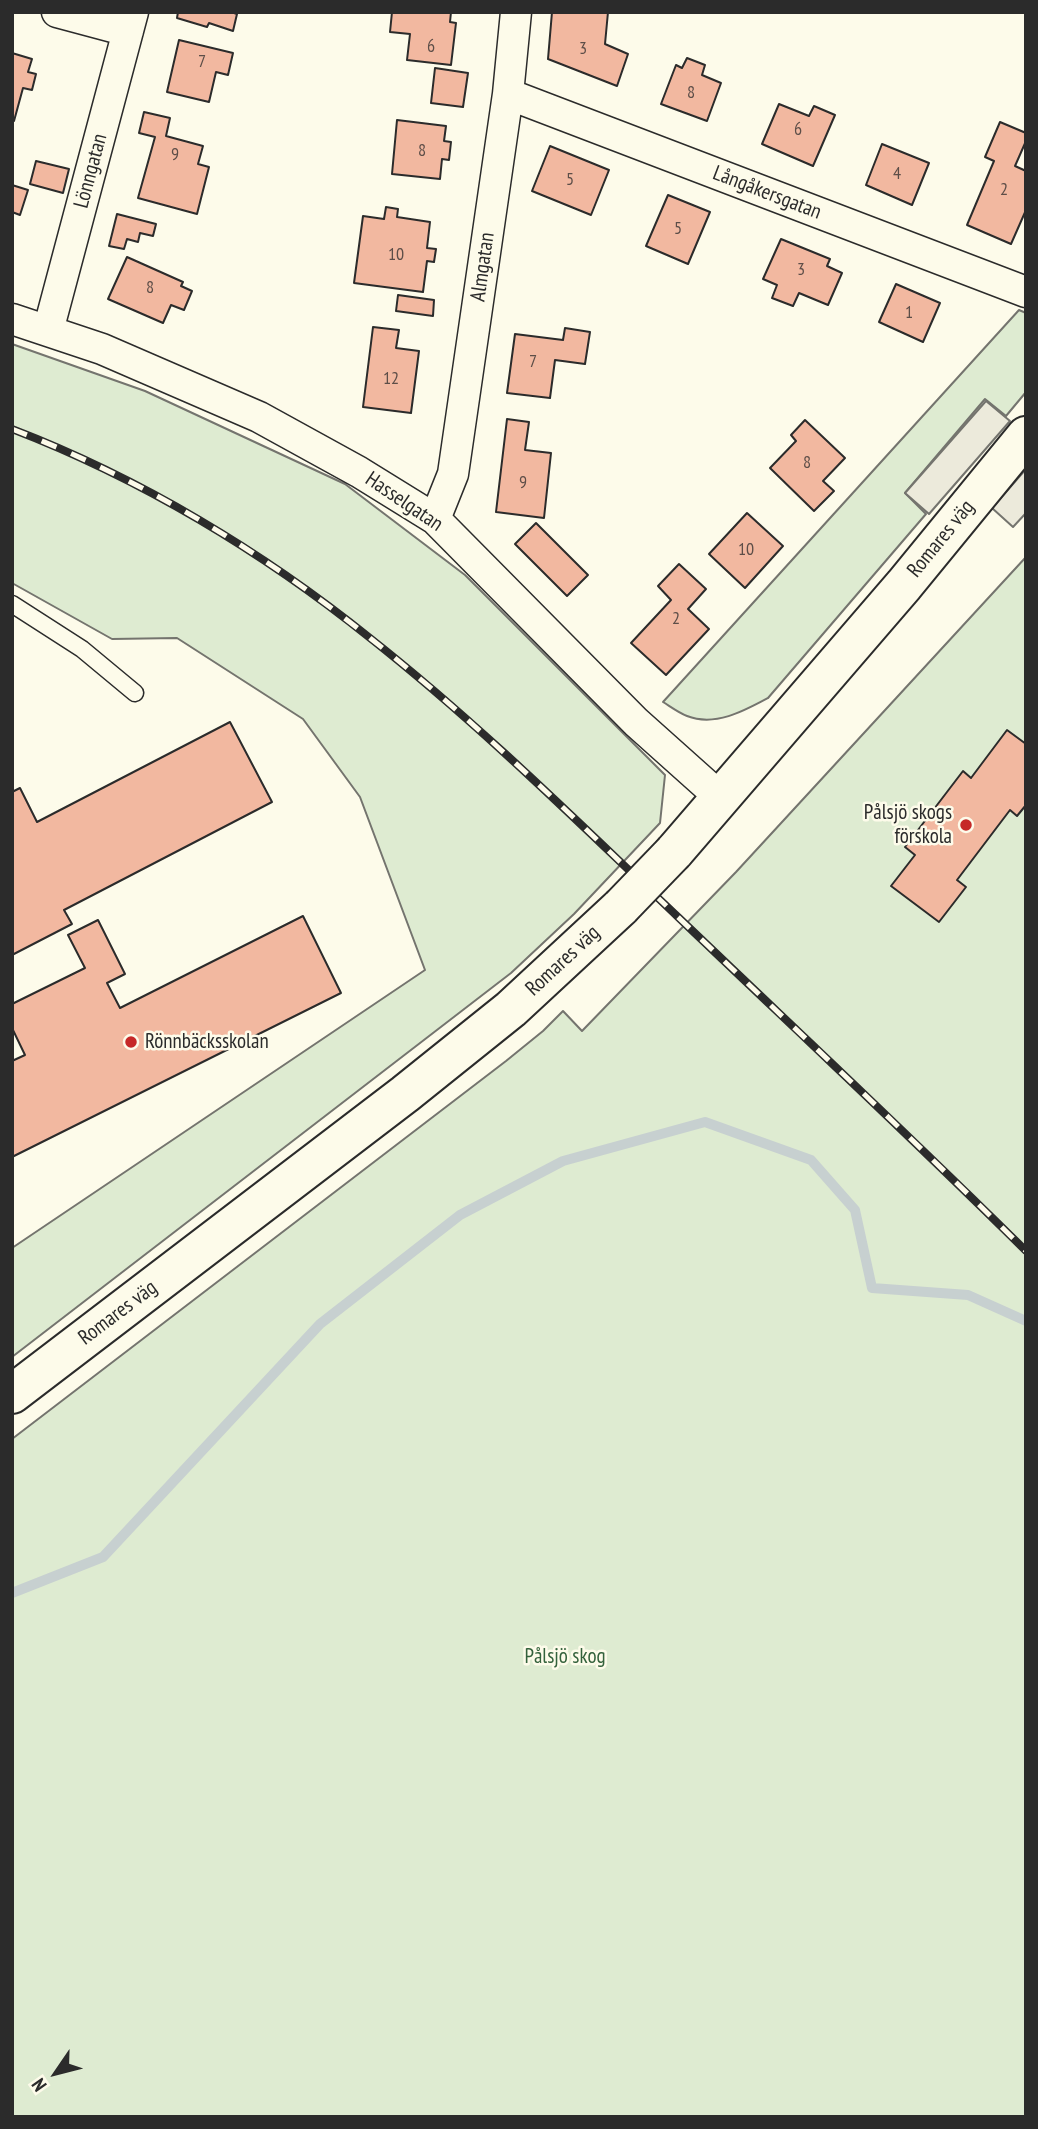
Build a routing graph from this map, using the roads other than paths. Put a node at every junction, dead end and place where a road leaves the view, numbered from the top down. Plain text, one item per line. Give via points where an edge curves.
1 (57, 12) edge
2 (516, 12) edge
3 (131, 22) edge
4 (508, 94) junction
5 (1026, 292) edge
6 (12, 319) edge
7 (48, 331) junction
8 (1026, 436) edge
9 (435, 519) junction
10 (12, 604) edge
11 (135, 693) dead end
12 (720, 798) junction
13 (12, 1394) edge

1 - 3 street
2 - 4 street, Almgatan
3 - 7 street, Lönngatan
4 - 5 street, Långåkersgatan
4 - 9 street, Almgatan via 453,474
6 - 7 street, Hasselgatan
7 - 9 street, Hasselgatan via 260,416
8 - 12 street, Romares väg
9 - 12 street, Hasselgatan via 636,722
10 - 11 lane via 82,649
12 - 13 street, Romares väg, bridge via 621,907 511,1009

